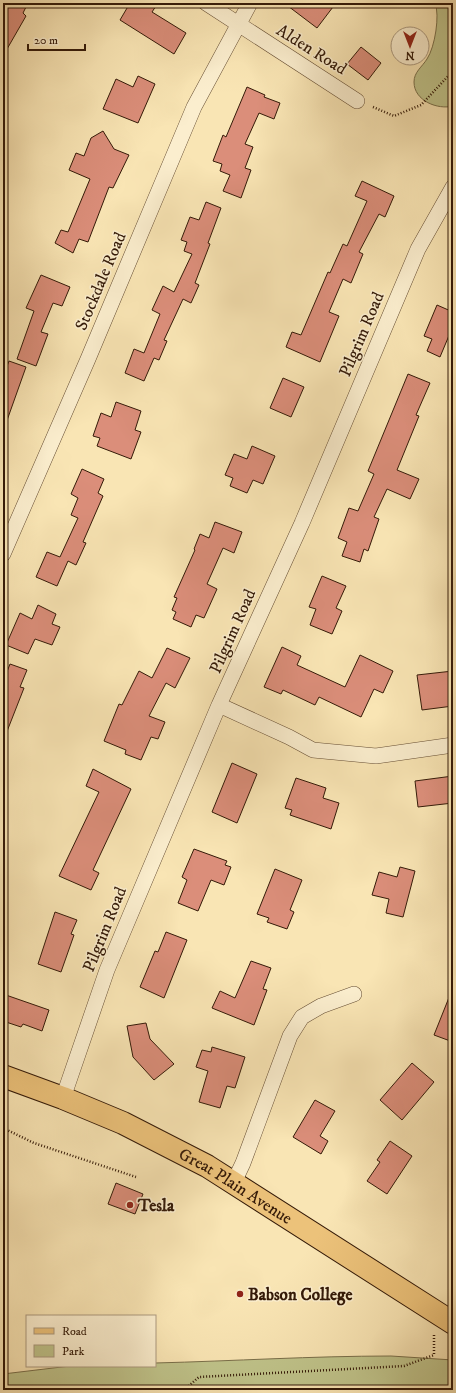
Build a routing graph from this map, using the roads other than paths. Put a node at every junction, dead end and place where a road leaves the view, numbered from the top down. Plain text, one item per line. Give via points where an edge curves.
1 (206, 3) edge
2 (250, 3) edge
3 (238, 25) junction
4 (357, 101) road end
5 (453, 187) edge
6 (3, 554) edge
7 (219, 706) junction
8 (453, 745) edge
9 (354, 994) dead end
10 (3, 1076) edge
11 (63, 1098) junction
12 (234, 1182) junction
13 (449, 1321) edge

1 - 3 street, Alden Road
2 - 3 street, Stockdale Road
3 - 4 street, Alden Road
3 - 6 street, Stockdale Road via 194,107
5 - 7 street, Pilgrim Road via 418,249 302,523
7 - 8 street via 313,750 376,756
7 - 11 street, Pilgrim Road via 107,970
9 - 12 street via 321,1006 302,1017 290,1036
10 - 11 main road, Great Plain Avenue
11 - 12 main road, Great Plain Avenue via 150,1136
12 - 13 main road, Great Plain Avenue

